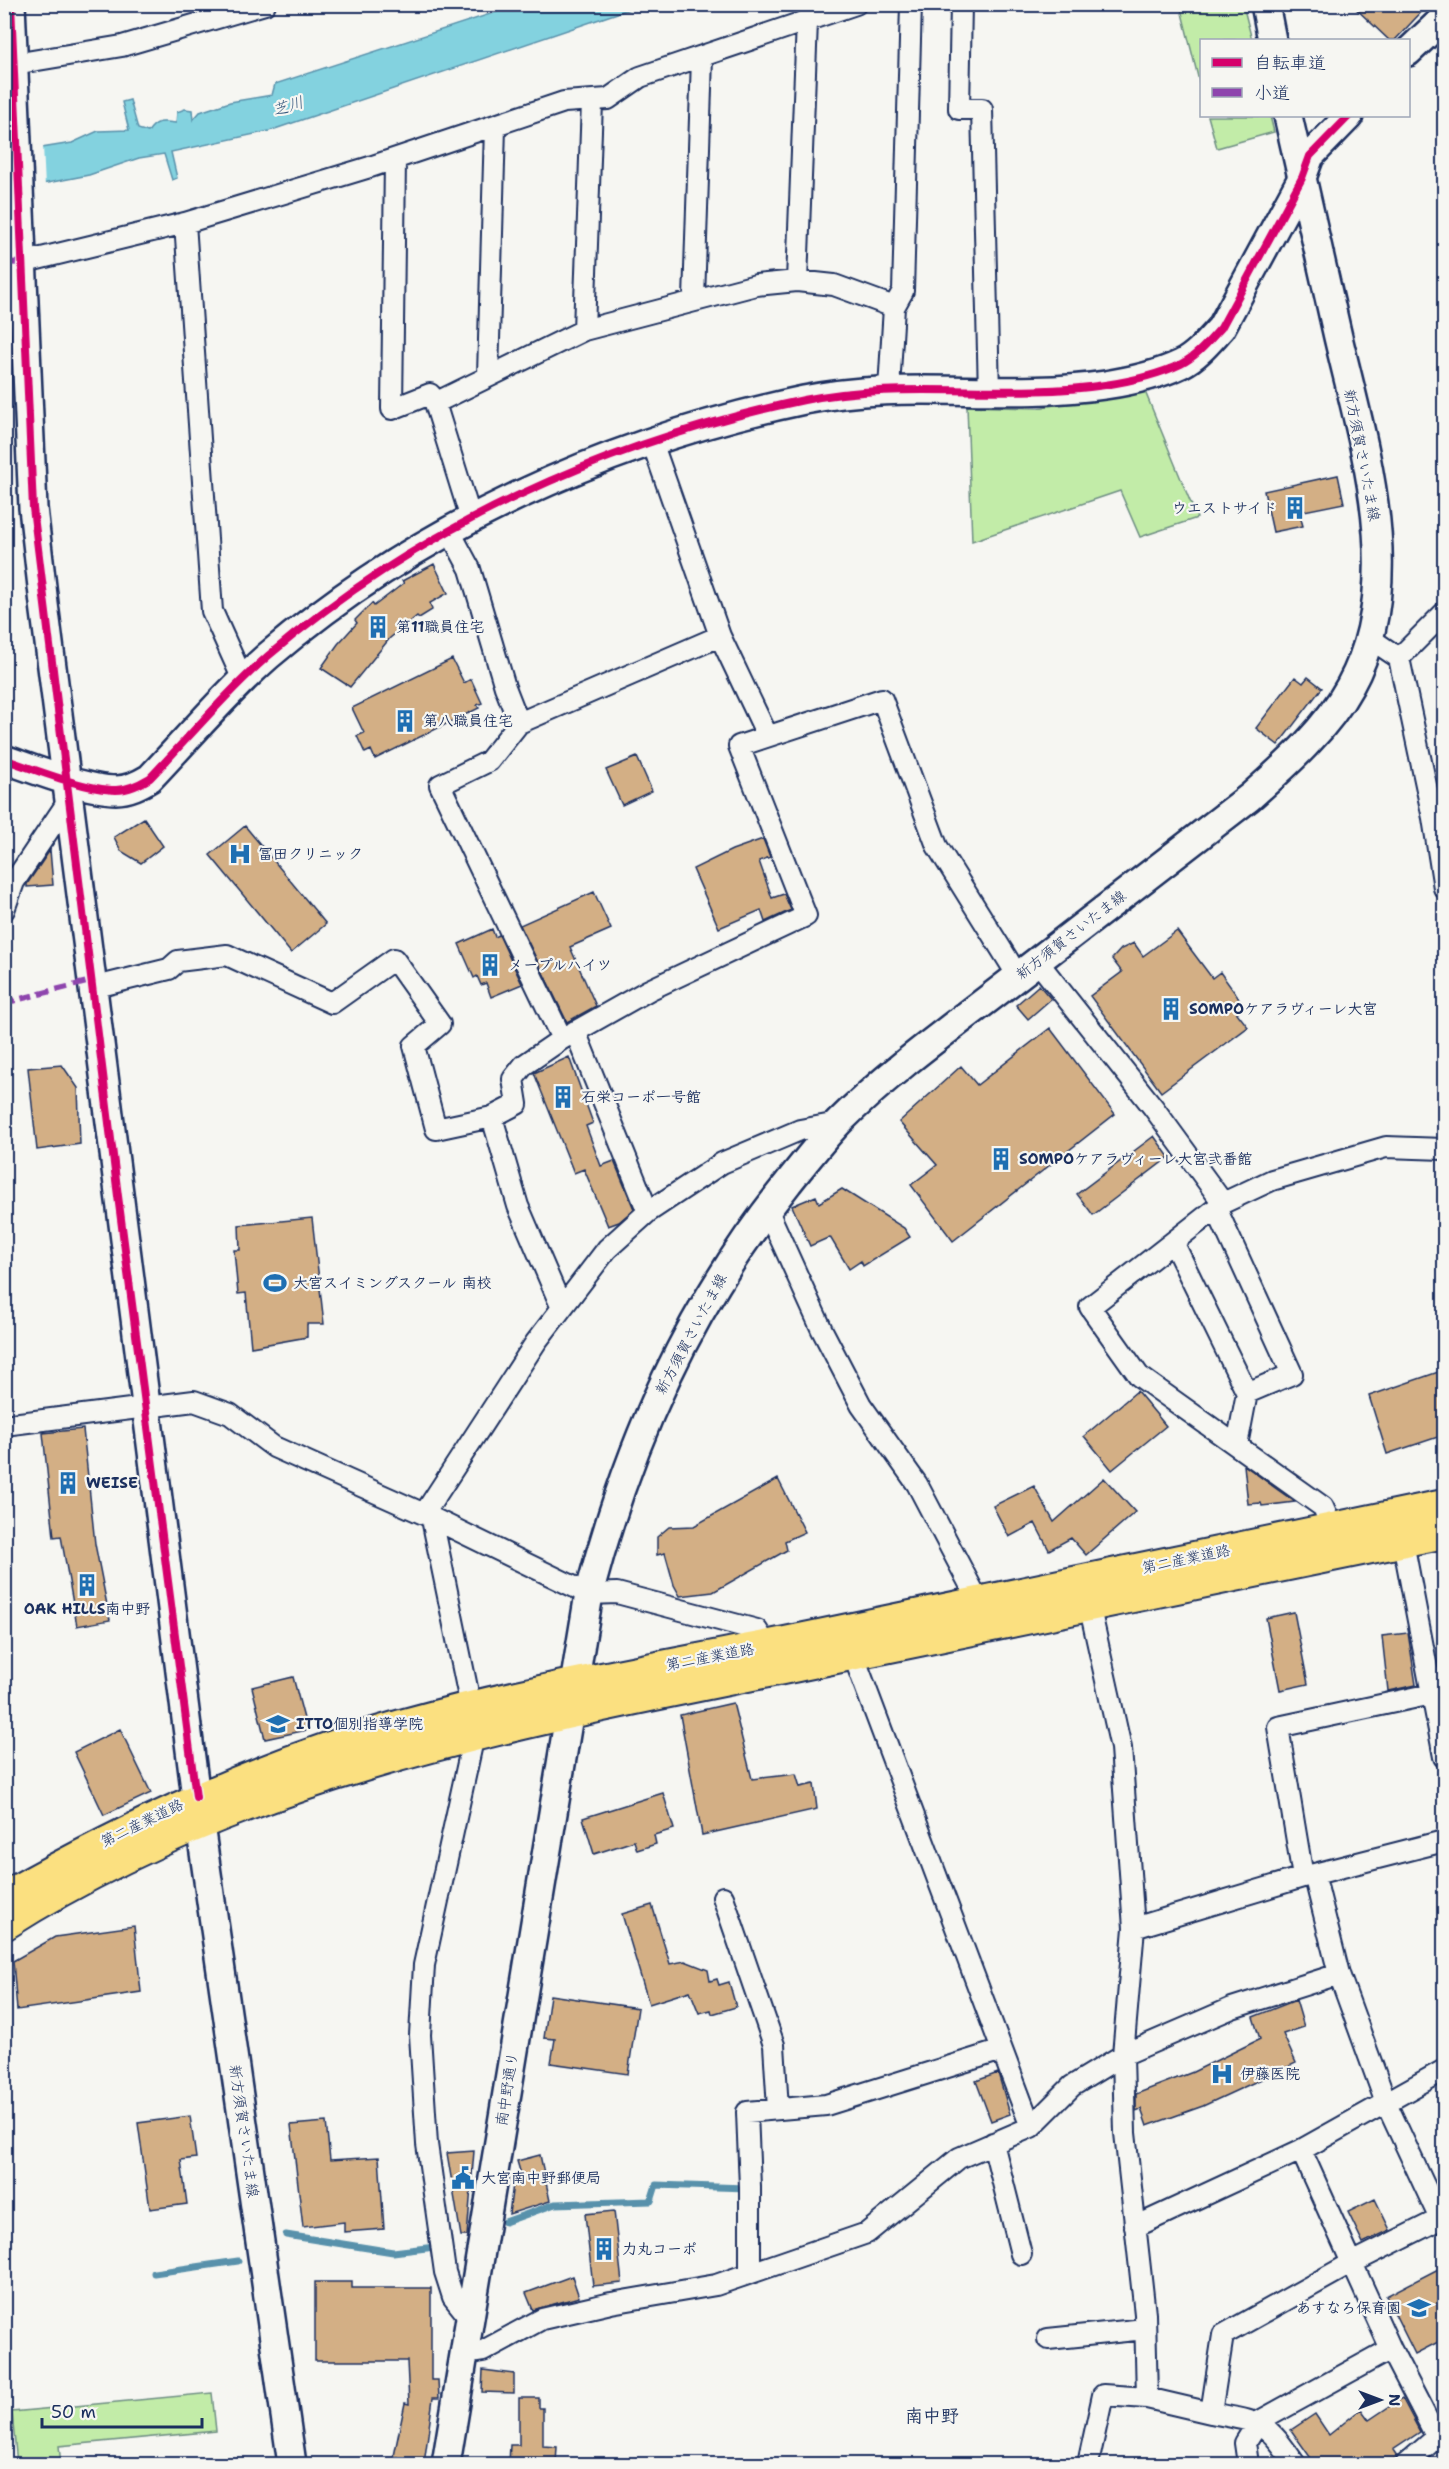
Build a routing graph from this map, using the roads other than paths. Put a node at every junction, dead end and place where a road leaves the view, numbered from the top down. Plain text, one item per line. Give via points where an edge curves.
1 (11, 4) edge
2 (265, 4) edge
3 (856, 4) edge
4 (911, 4) edge
5 (961, 4) edge
6 (1265, 4) edge
7 (1444, 18) edge
8 (807, 21) junction
9 (1272, 39) edge
10 (1410, 50) edge
11 (702, 58) junction
12 (13, 82) edge
13 (592, 102) junction
14 (1288, 117) edge
15 (1348, 117) edge
16 (495, 127) junction
17 (395, 159) junction
18 (1302, 178) junction
19 (185, 223) junction
20 (20, 252) junction
21 (797, 282) junction
22 (694, 299) junction
23 (894, 307) junction
24 (584, 330) junction
25 (488, 375) junction
26 (889, 389) junction
27 (989, 393) junction
28 (436, 402) junction
29 (652, 442) junction
30 (460, 524) junction
31 (1444, 613) edge
32 (720, 636) junction
33 (1368, 637) junction
34 (1399, 658) junction
35 (243, 680) junction
36 (519, 723) junction
37 (768, 735) junction
38 (4, 759) edge
39 (68, 790) junction
40 (1439, 816) edge
41 (1444, 888) edge
42 (4, 910) edge
43 (1028, 969) junction
44 (92, 988) junction
45 (568, 1035) junction
46 (492, 1117) junction
47 (838, 1123) junction
48 (1444, 1149) edge
49 (1220, 1205) junction
50 (768, 1209) junction
51 (648, 1212) junction
52 (1173, 1242) junction
53 (561, 1306) junction
54 (1247, 1393) junction
55 (146, 1407) junction
56 (4, 1425) edge
57 (1237, 1445) junction
58 (1444, 1505) edge
59 (428, 1516) junction
60 (1332, 1528) junction
61 (1444, 1533) edge
62 (1403, 1542) junction
63 (589, 1594) junction
64 (979, 1602) junction
65 (1089, 1604) junction
66 (767, 1646) junction
67 (854, 1654) junction
68 (1432, 1694) junction
69 (570, 1699) junction
70 (472, 1721) junction
71 (1444, 1757) edge
72 (198, 1811) junction
73 (1444, 1841) edge
74 (1308, 1876) junction
75 (4, 1897) edge
76 (723, 1897) dead end
77 (4, 1925) edge
78 (1134, 1928) junction
79 (1339, 1974) junction
80 (1002, 2050) junction
81 (1124, 2055) junction
82 (1444, 2070) edge
83 (1386, 2103) junction
84 (778, 2109) junction
85 (1031, 2127) junction
86 (993, 2143) junction
87 (1302, 2150) junction
88 (1442, 2223) edge
89 (1135, 2227) junction
90 (1021, 2254) dead end
91 (1353, 2263) junction
92 (750, 2272) junction
93 (469, 2317) junction
94 (1145, 2329) junction
95 (1048, 2339) dead end
96 (1391, 2349) junction
97 (464, 2354) junction
98 (1147, 2398) junction
99 (1211, 2413) junction
100 (1258, 2422) junction
101 (1441, 2434) edge
102 (292, 2464) edge
103 (447, 2464) edge
104 (1088, 2464) edge
105 (1248, 2464) edge
106 (1295, 2464) edge
107 (1406, 2464) edge

1 - 12 street, 新方須賀さいたま線
2 - 12 street
3 - 8 street
4 - 23 street via 903,291
5 - 27 street via 959,109 981,109
6 - 9 street
7 - 10 street
8 - 11 street
8 - 21 street
11 - 13 street via 640,78 608,99
11 - 22 street
12 - 20 street, 新方須賀さいたま線
13 - 16 street via 564,102
13 - 24 street
14 - 18 street, 新方須賀さいたま線
15 - 18 street via 1310,156
16 - 17 street
16 - 25 street
17 - 19 street
17 - 28 street via 392,409 430,394
18 - 27 street via 1221,328 1182,364 1132,381
18 - 33 street, 新方須賀さいたま線 via 1374,506 1377,577
19 - 20 street
19 - 35 street via 212,611
20 - 39 street, 新方須賀さいたま線 via 33,508
21 - 22 street via 756,285
21 - 23 street via 834,285
22 - 24 street
23 - 26 street
24 - 25 street
25 - 28 street
26 - 27 street
26 - 29 street via 804,400
28 - 30 street
29 - 30 street via 555,478
29 - 32 street
30 - 35 street via 364,582
30 - 36 street via 470,569
31 - 34 street
32 - 36 street
32 - 37 street
33 - 34 street
33 - 43 street, 新方須賀さいたま線 via 1350,687 1293,759 1250,797
34 - 40 street
35 - 39 street via 150,778 135,787 117,790
36 - 45 street via 489,761 440,785
37 - 43 street via 882,699 937,846
37 - 45 street via 739,746 806,916 649,990
38 - 39 street
39 - 42 street via 14,882
39 - 44 street, 新方須賀さいたま線
40 - 41 street
43 - 47 street, 新方須賀さいたま線 via 921,1051
43 - 49 street via 1153,1107
44 - 46 street via 169,969 178,961 227,955 332,1004 394,959 440,1024 414,1046 436,1129
44 - 55 street, 新方須賀さいたま線
45 - 46 street via 524,1065 513,1079 518,1104
45 - 51 street
46 - 53 street via 518,1206
47 - 50 street, 新方須賀さいたま線
47 - 51 street via 800,1130 722,1163
48 - 49 street via 1386,1147 1272,1180
49 - 52 street
49 - 54 street via 1292,1374
50 - 63 street, 新方須賀さいたま線 via 713,1286 670,1368 607,1524
50 - 64 street via 822,1330 861,1404 917,1484
51 - 53 street via 607,1249
52 - 54 street
52 - 57 street via 1090,1307 1139,1376
53 - 59 street
54 - 57 street
55 - 56 street
55 - 59 street via 194,1401 230,1414 274,1447
55 - 72 street, 新方須賀さいたま線
57 - 60 street via 1323,1507
58 - 60 main road, 第二産業道路
59 - 63 street
59 - 70 street
60 - 64 main road, 第二産業道路
61 - 62 main road, 第二産業道路
62 - 65 main road, 第二産業道路
62 - 68 street
63 - 66 street via 617,1593 758,1630
63 - 69 street, 新方須賀さいたま線
64 - 66 main road, 第二産業道路
65 - 67 main road, 第二産業道路
65 - 78 street via 1121,1748
66 - 69 main road, 第二産業道路
67 - 69 main road, 第二産業道路
67 - 80 street
68 - 71 street
68 - 74 street via 1278,1727
69 - 70 main road, 第二産業道路
69 - 93 street, 南中野通り
70 - 72 main road, 第二産業道路 via 336,1773
70 - 93 street via 424,1965 420,2035 427,2144 445,2272 453,2297
72 - 75 main road, 第二産業道路 via 96,1846
72 - 77 main road, 第二産業道路
72 - 102 street, 新方須賀さいたま線
73 - 74 street
74 - 78 street
74 - 79 street
76 - 84 street via 774,2045
78 - 81 street
79 - 81 street via 1232,2008
79 - 83 street
80 - 84 street via 826,2105
80 - 85 street
81 - 85 street via 1072,2086
81 - 89 street via 1125,2133
82 - 83 street
83 - 87 street
83 - 88 street
84 - 92 street via 747,2112
85 - 86 street
86 - 90 street
86 - 92 street via 959,2158 867,2233
87 - 89 street
87 - 91 street
88 - 91 street
89 - 94 street
91 - 96 street
91 - 99 street via 1223,2335
92 - 97 street via 716,2285 542,2319 483,2351
93 - 97 street, 南中野通り
94 - 95 street
94 - 98 street
96 - 100 street
96 - 101 street
97 - 103 street, 南中野通り
98 - 99 street
98 - 104 street via 1103,2395
99 - 100 street
100 - 105 street via 1245,2443
100 - 106 street via 1275,2434
101 - 107 street

